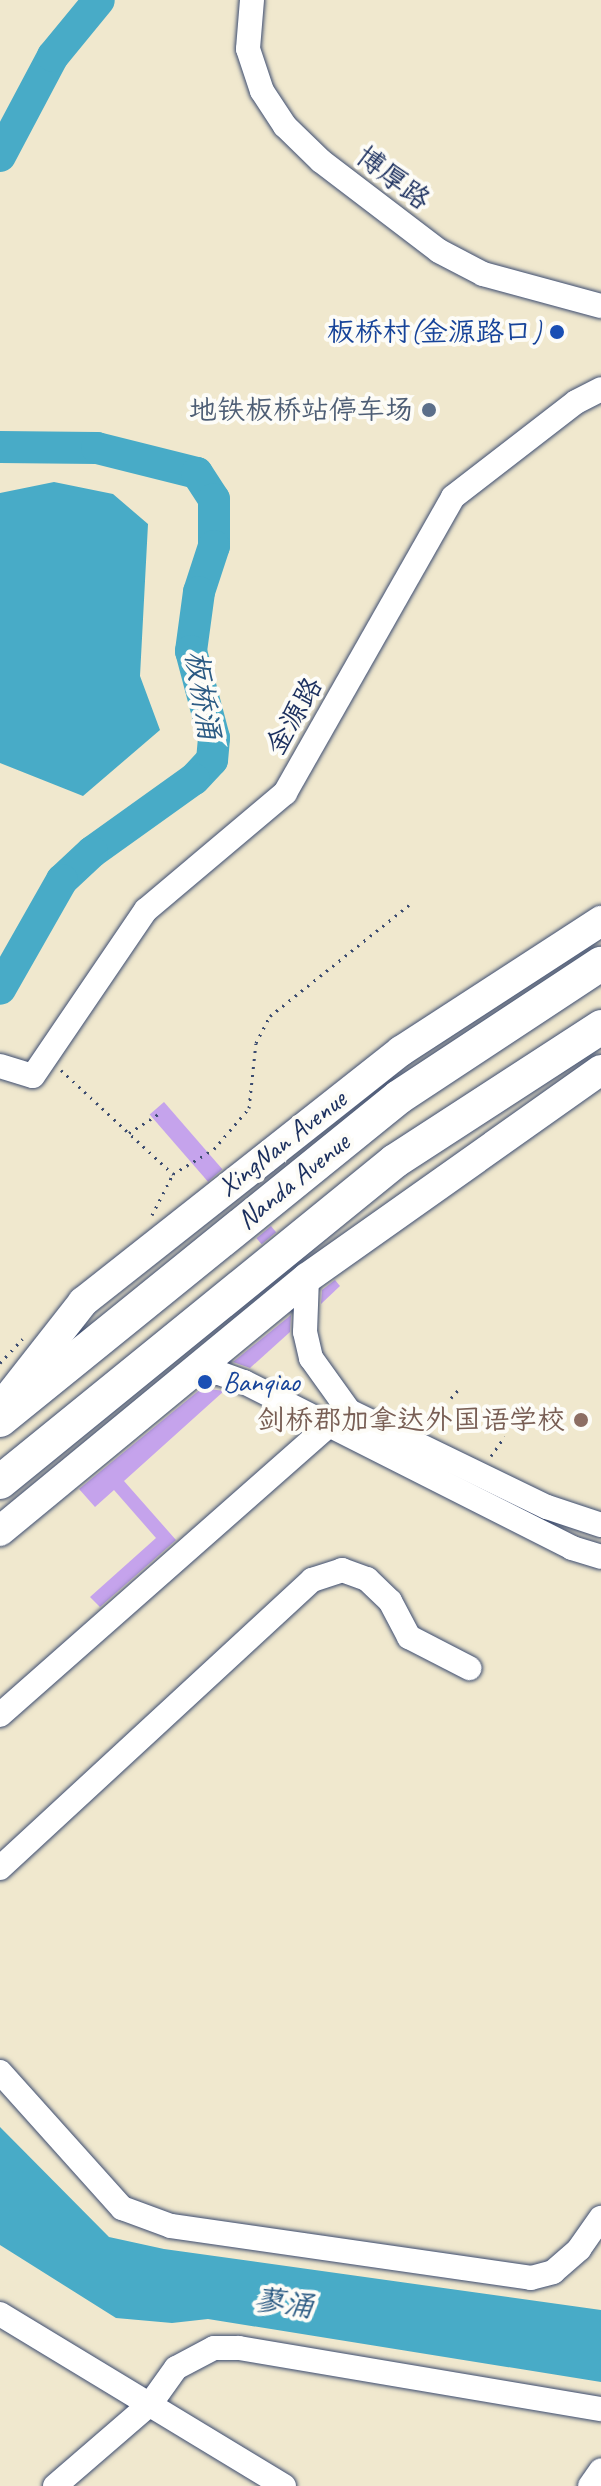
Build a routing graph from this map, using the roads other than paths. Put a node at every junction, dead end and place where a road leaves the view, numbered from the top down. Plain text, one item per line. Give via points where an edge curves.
1 (252, 0) edge
2 (601, 306) edge
3 (601, 389) edge
4 (601, 921) edge
5 (601, 964) edge
6 (601, 1027) edge
7 (0, 1066) edge
8 (601, 1070) edge
9 (307, 1278) junction
10 (190, 1373) junction
11 (0, 1408) edge
12 (0, 1420) edge
13 (329, 1425) junction
14 (470, 1468) junction
15 (2, 1480) edge
16 (450, 1485) junction
17 (601, 1525) edge
18 (0, 1531) edge
19 (601, 1557) edge
20 (469, 1668) dead end
21 (0, 1715) edge
22 (0, 1868) edge
23 (0, 2072) edge
24 (601, 2218) edge
25 (0, 2314) edge
26 (151, 2403) junction
27 (601, 2409) edge
28 (601, 2470) edge
29 (55, 2486) edge
30 (284, 2486) edge
31 (591, 2486) edge

1 - 2 street, 博厚路 via 248,49 262,91 285,126 321,161 439,251 483,274
3 - 7 street, 金源路 via 453,497 285,793 146,910 40,1066
4 - 11 main road, XingNan Avenue via 401,1051 83,1302
5 - 12 highway, Nanda Avenue via 399,1097
6 - 15 highway, Nanda Avenue via 395,1161
8 - 9 main road
9 - 10 main road
9 - 14 street via 305,1332 322,1380 349,1411
10 - 13 street via 219,1373 244,1382
10 - 18 main road
13 - 16 street
13 - 21 street
14 - 16 street
14 - 17 street via 547,1507
16 - 19 street via 572,1548
20 - 22 street via 409,1637 390,1601 367,1579 342,1570 312,1580
23 - 24 street via 122,2208 171,2226 531,2278 553,2272 579,2249
25 - 26 street
26 - 27 street via 176,2368 194,2355 239,2348
26 - 29 street
26 - 30 street
28 - 31 street

